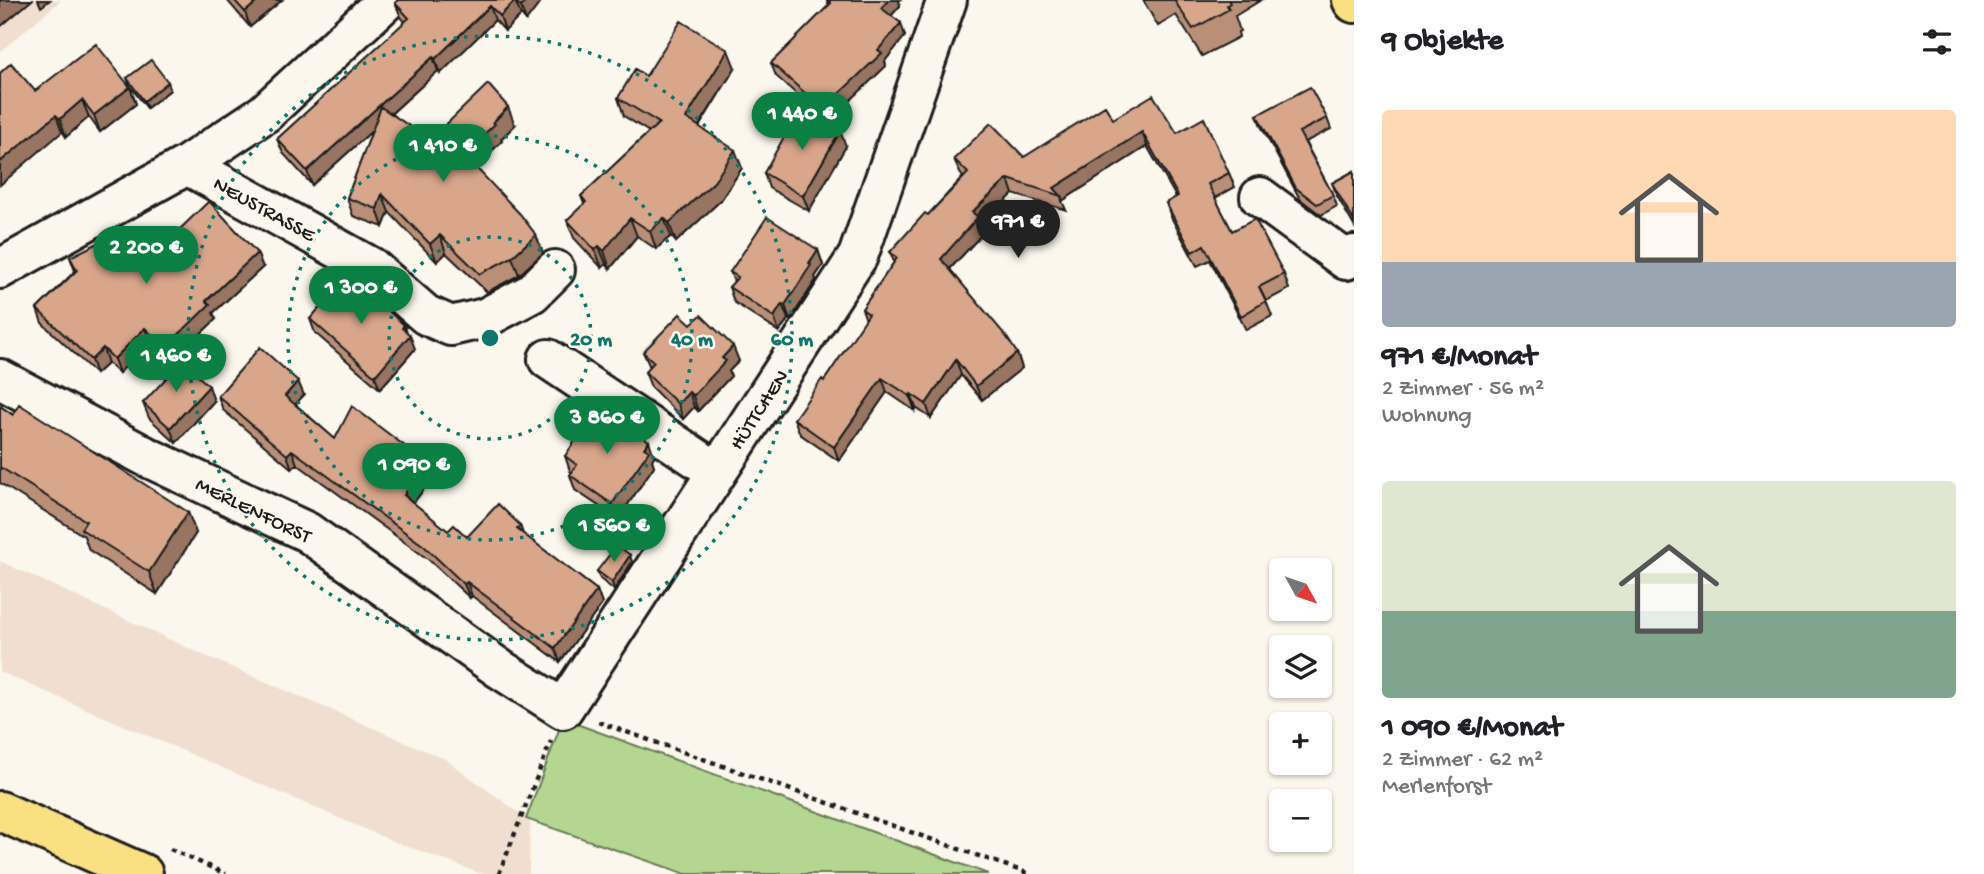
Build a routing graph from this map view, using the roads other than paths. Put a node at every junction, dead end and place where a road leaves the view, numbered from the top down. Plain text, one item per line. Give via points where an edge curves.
1 (387, 0) edge
2 (947, 0) edge
3 (187, 165) junction
4 (1261, 197) dead end
5 (1354, 255) edge
6 (0, 269) edge
7 (555, 270) dead end
8 (548, 359) dead end
9 (0, 379) edge
10 (717, 472) junction
11 (562, 709) joint
12 (0, 811) edge
13 (143, 874) edge

1 - 3 street, NEUSTRASSE via 265,113
2 - 10 street, HÜTTCHEN via 858,256
3 - 6 street, NEUSTRASSE
3 - 7 street, NEUSTRASSE via 371,267 426,315 451,326 485,318 532,293
4 - 5 street via 1346,260
8 - 10 street, HÜTTCHEN
9 - 11 street, MERLENFORST via 147,457 307,532
10 - 11 street, HÜTTCHEN
12 - 13 main road

